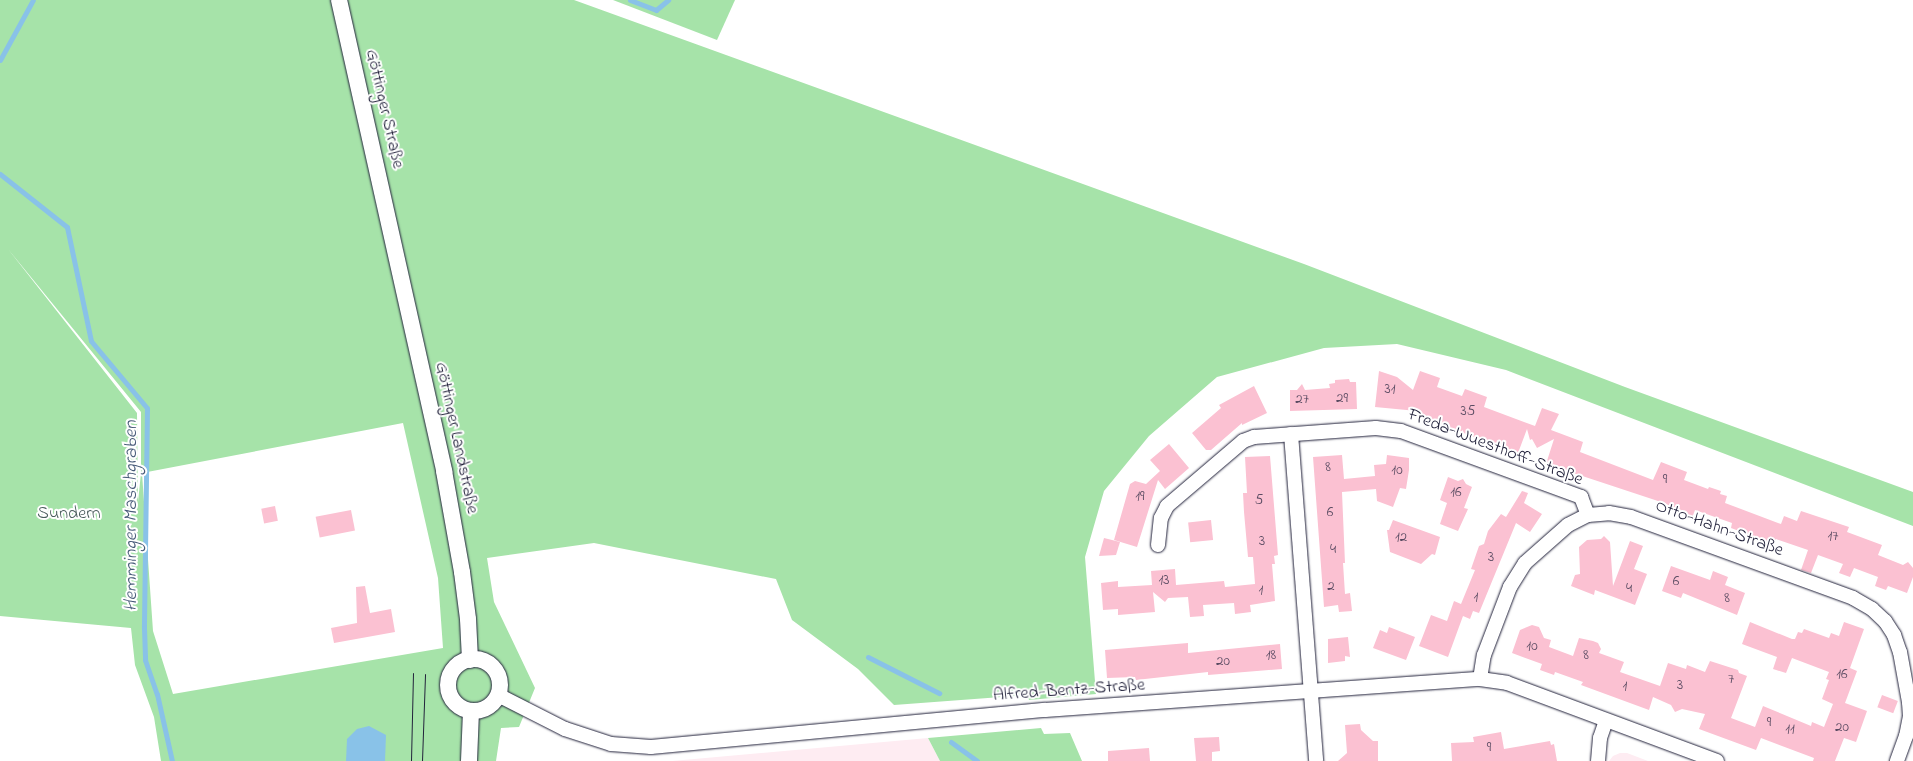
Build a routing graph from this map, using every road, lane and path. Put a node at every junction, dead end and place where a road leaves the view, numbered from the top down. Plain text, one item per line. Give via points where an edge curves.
1 (339, 0) edge
2 (390, 226) joint
3 (1290, 434) junction
4 (1588, 515) junction
5 (1158, 545) dead end
6 (470, 660) junction
7 (1480, 678) junction
8 (1310, 691) junction
9 (498, 695) junction
10 (471, 711) junction
11 (1606, 720) junction
12 (469, 761) edge
13 (1316, 761) edge
14 (1598, 761) edge
15 (1716, 761) edge
16 (1897, 761) edge

1 - 2 street, Göttinger Straße
2 - 6 street, Göttinger Landstraße via 444,471 462,572
3 - 4 street, Freda-Wuesthoff-Straße via 1376,428 1402,431 1581,497
3 - 5 street, Freda-Wuesthoff-Straße via 1254,436 1243,441 1167,506 1161,518
3 - 8 street
4 - 7 street, Otto-Hahn-Straße via 1568,525 1516,575 1484,655
4 - 16 street, Otto-Hahn-Straße via 1609,513 1632,517 1852,598 1872,609 1894,635 1909,702 1906,736
6 - 9 street via 481,660 497,673 500,683
6 - 10 street via 456,667 448,690 456,704
7 - 8 street, Alfred-Bentz-Straße
7 - 11 street, Alfred-Bentz-Straße via 1508,683
8 - 9 street, Alfred-Bentz-Straße via 1045,710 651,748 611,744 565,729
8 - 13 street
9 - 10 street via 485,709
10 - 12 street
11 - 14 street
11 - 15 street, Alfred-Bentz-Straße

